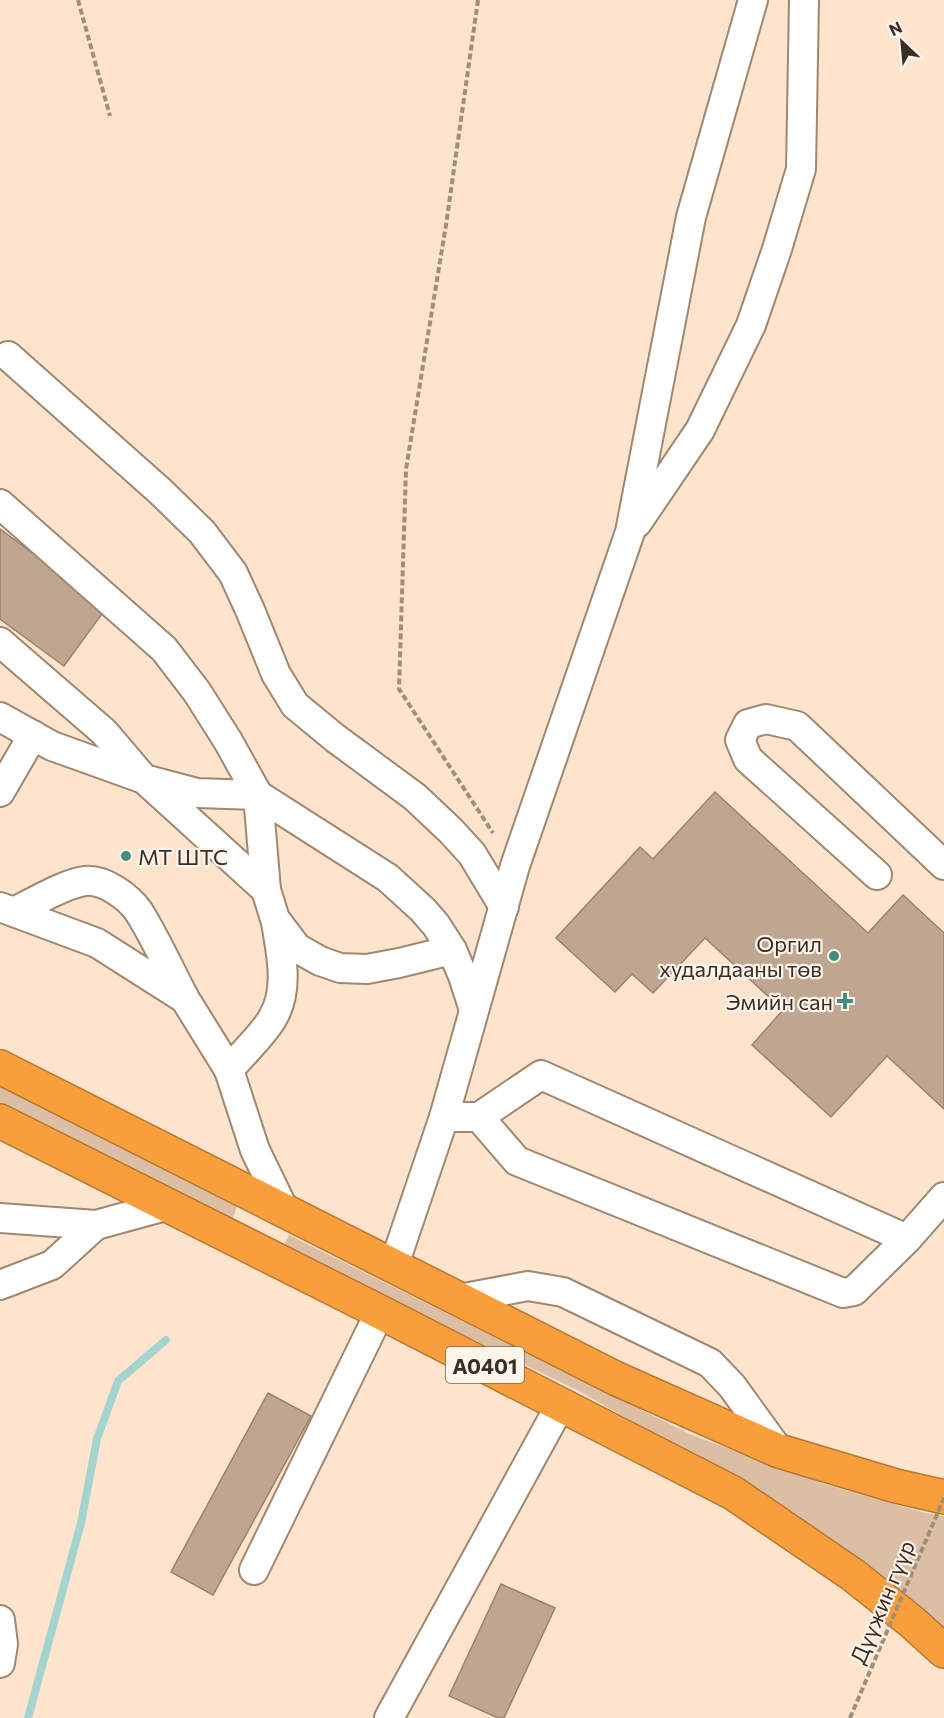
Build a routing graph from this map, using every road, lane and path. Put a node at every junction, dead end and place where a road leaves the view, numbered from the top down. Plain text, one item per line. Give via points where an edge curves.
1 (78, 0) edge
2 (478, 0) edge
3 (753, 0) edge
4 (804, 0) edge
5 (110, 116) dead end
6 (8, 356) dead end
7 (0, 504) edge
8 (630, 532) junction
9 (0, 642) edge
10 (0, 717) edge
11 (33, 735) junction
12 (144, 779) junction
13 (0, 792) edge
14 (258, 795) junction
15 (944, 865) edge
16 (515, 866) junction
17 (877, 875) dead end
18 (266, 890) junction
19 (504, 907) junction
20 (7, 910) edge
21 (275, 919) junction
22 (452, 950) junction
23 (185, 999) junction
24 (474, 1010) junction
25 (0, 1067) edge
26 (229, 1070) junction
27 (444, 1117) junction
28 (479, 1117) junction
29 (0, 1121) edge
30 (944, 1197) edge
31 (273, 1204) junction
32 (169, 1205) junction
33 (0, 1218) edge
34 (96, 1225) junction
35 (907, 1239) junction
36 (240, 1240) junction
37 (394, 1265) junction
38 (0, 1285) edge
39 (459, 1299) junction
40 (380, 1311) junction
41 (561, 1404) junction
42 (779, 1451) junction
43 (944, 1498) edge
44 (254, 1570) dead end
45 (0, 1620) edge
46 (944, 1651) edge
47 (0, 1663) edge
48 (389, 1718) edge
49 (849, 1718) edge

1 - 5 path
2 - 16 path via 406,468 399,689
3 - 8 lane via 691,217
4 - 8 lane via 801,169 777,249 751,325 700,430
6 - 19 lane via 202,532 232,573 276,674 295,705 415,797 451,831 472,854
7 - 14 lane via 164,649 197,692
8 - 16 lane
9 - 12 lane via 104,732
10 - 11 lane
11 - 12 lane via 52,746
11 - 13 lane
12 - 14 lane via 197,793
12 - 18 lane
14 - 18 lane
14 - 22 lane via 388,878 423,910
15 - 17 lane via 797,726 766,719 748,724 740,740 748,759
16 - 19 lane
18 - 21 lane
19 - 24 lane
20 - 23 lane via 97,943
20 - 23 lane via 84,881 95,881 120,893 138,910
21 - 22 lane via 297,948 340,968 367,969
21 - 26 lane via 283,966 282,992 272,1019
22 - 24 lane
23 - 26 lane
24 - 27 lane
25 - 31 highway, A0401
26 - 31 lane
27 - 28 lane
27 - 37 lane
28 - 35 lane via 542,1074
28 - 35 lane via 517,1161 843,1293 854,1292
29 - 32 highway, A0401
30 - 35 lane
31 - 36 highway
31 - 37 highway, A0401
32 - 34 lane
32 - 36 highway, A0401
33 - 34 lane
34 - 38 lane via 52,1265
36 - 40 highway, A0401
37 - 39 highway, A0401
39 - 42 highway, A0401 via 617,1379
39 - 42 lane via 528,1286 563,1292 710,1363 732,1386
40 - 41 highway, A0401
40 - 44 lane
41 - 46 highway, A0401 via 733,1493 852,1575
41 - 48 lane
42 - 43 highway, A0401
43 - 49 path, Дүүжин гүүр, bridge
45 - 47 lane

